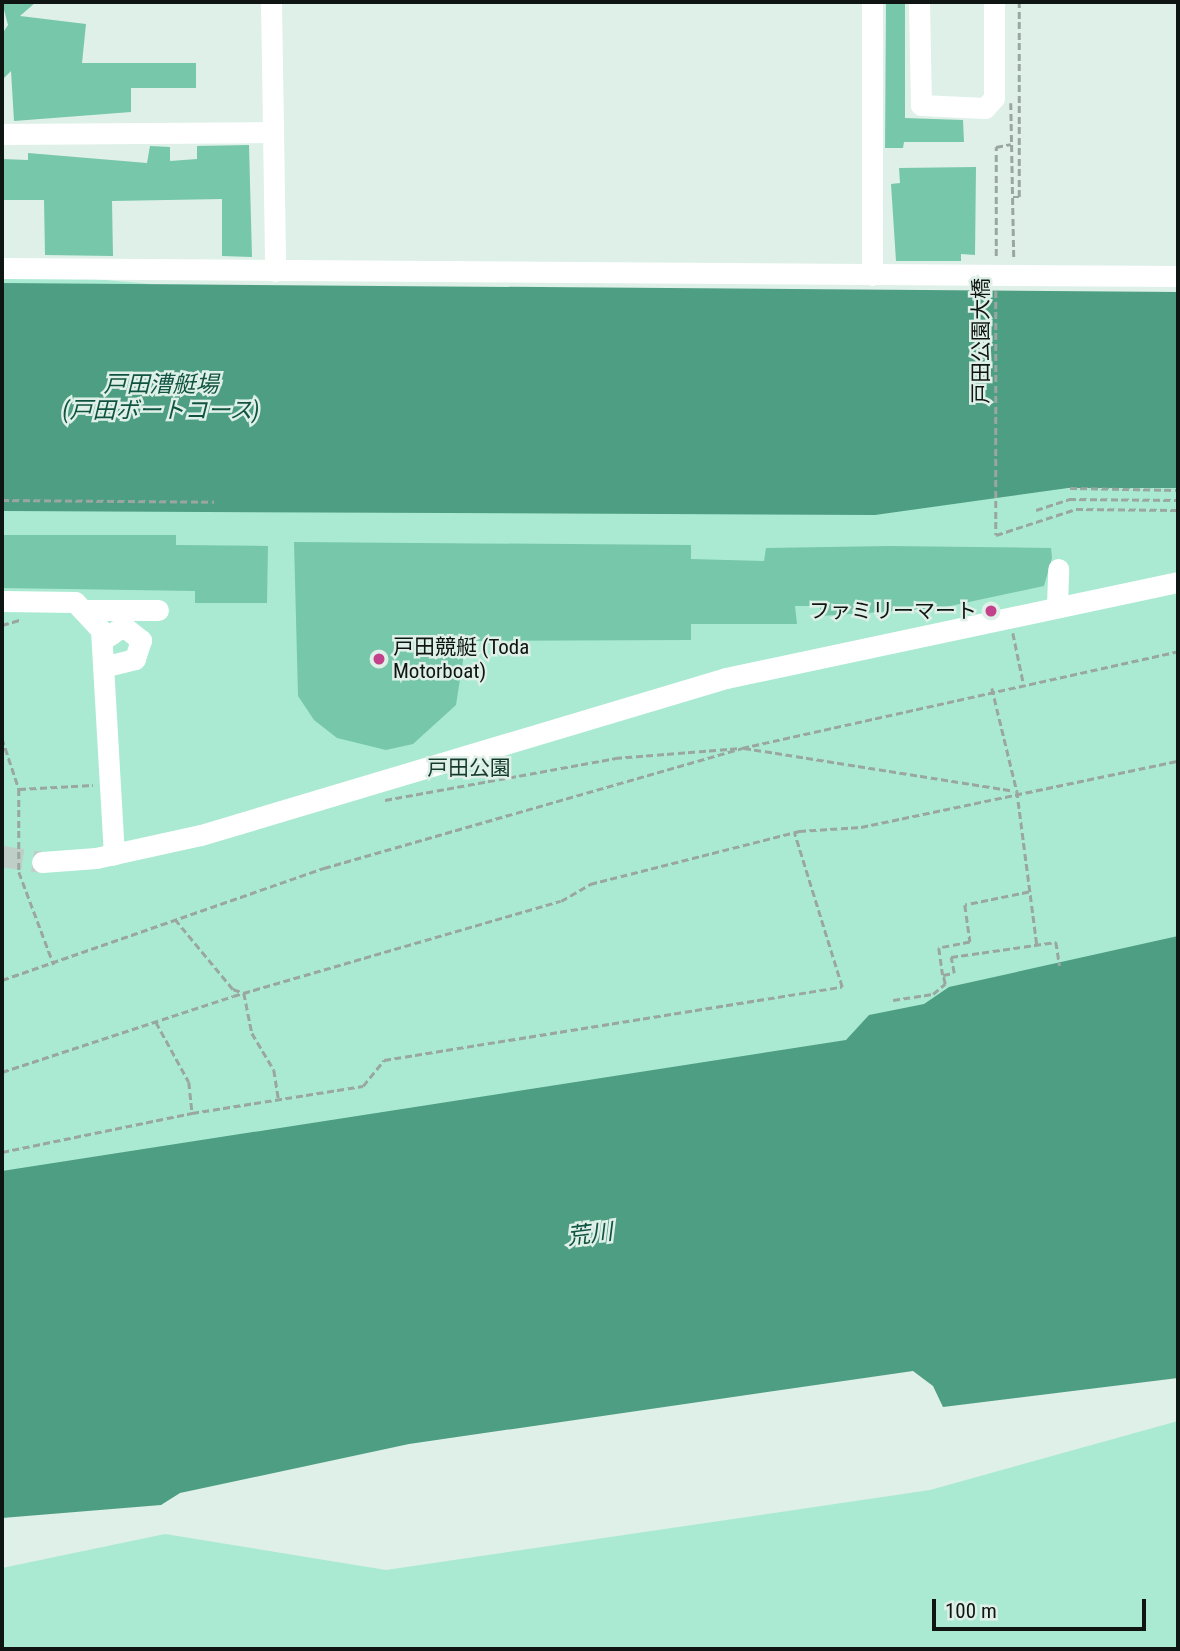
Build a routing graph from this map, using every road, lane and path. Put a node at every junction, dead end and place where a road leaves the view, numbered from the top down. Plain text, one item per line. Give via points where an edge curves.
1 (271, 2) edge
2 (872, 2) edge
3 (919, 2) edge
4 (995, 2) edge
5 (1018, 2) edge
6 (272, 131) junction
7 (2, 134) edge
8 (1013, 197) junction
9 (996, 258) dead end
10 (2, 268) edge
11 (275, 271) junction
12 (872, 275) junction
13 (1178, 276) edge
14 (1005, 281) junction
15 (1070, 488) dead end
16 (1178, 490) edge
17 (2, 500) edge
18 (1178, 500) edge
19 (214, 502) dead end
20 (1036, 510) dead end
21 (1178, 510) edge
22 (1058, 569) dead end
23 (1178, 582) edge
24 (2, 601) edge
25 (1057, 605) junction
26 (87, 610) junction
27 (158, 610) dead end
28 (1023, 625) dead end
29 (104, 639) junction
30 (1178, 651) edge
31 (107, 666) junction
32 (1023, 681) junction
33 (992, 688) junction
34 (2, 738) edge
35 (741, 748) junction
36 (1178, 761) edge
37 (96, 785) dead end
38 (19, 789) junction
39 (1017, 791) junction
40 (374, 801) dead end
41 (794, 832) junction
42 (114, 855) junction
43 (42, 862) tunnel mouth
44 (1029, 892) junction
45 (175, 919) junction
46 (1037, 944) junction
47 (54, 965) junction
48 (1060, 966) dead end
49 (943, 975) junction
50 (2, 981) edge
51 (244, 993) junction
52 (893, 1000) dead end
53 (156, 1022) junction
54 (2, 1072) edge
55 (279, 1100) junction
56 (192, 1113) junction
57 (2, 1152) edge

1 - 6 street
2 - 12 street
3 - 4 street via 921,105 985,108 994,98
5 - 8 path via 1019,197
6 - 7 street
6 - 11 street
8 - 9 path, 戸田公園大橋 via 1011,145 996,147
8 - 14 path, 戸田公園大橋
10 - 11 street
11 - 12 street
12 - 14 street
13 - 14 street
14 - 21 path, 戸田公園大橋 via 996,536 1076,509
15 - 16 path
17 - 19 path
18 - 20 path via 1069,499
22 - 25 street
23 - 25 street
24 - 26 street via 67,601
25 - 42 street via 726,678 201,835
26 - 27 street
26 - 29 street
28 - 32 path via 1012,629
29 - 31 street
29 - 31 street via 123,626 141,640 135,660
30 - 32 path
31 - 42 street
32 - 33 path
33 - 35 path
33 - 39 path
34 - 38 path
35 - 39 path
35 - 40 path via 615,758
35 - 45 path via 324,868
36 - 39 path
37 - 38 path
38 - 47 path via 19,872
39 - 41 path via 860,827
39 - 44 path
41 - 51 path via 590,884 561,901
41 - 55 path via 842,987 384,1060 363,1086
42 - 43 street
44 - 46 path
44 - 49 path via 965,905 971,942 939,948
45 - 47 path
45 - 51 path via 233,989
46 - 48 path via 1056,942
46 - 49 path via 951,957 954,973
47 - 50 path
49 - 52 path via 945,984 933,994
51 - 53 path
51 - 55 path via 252,1033 274,1070
53 - 54 path
53 - 56 path via 189,1082
55 - 56 path
56 - 57 path

